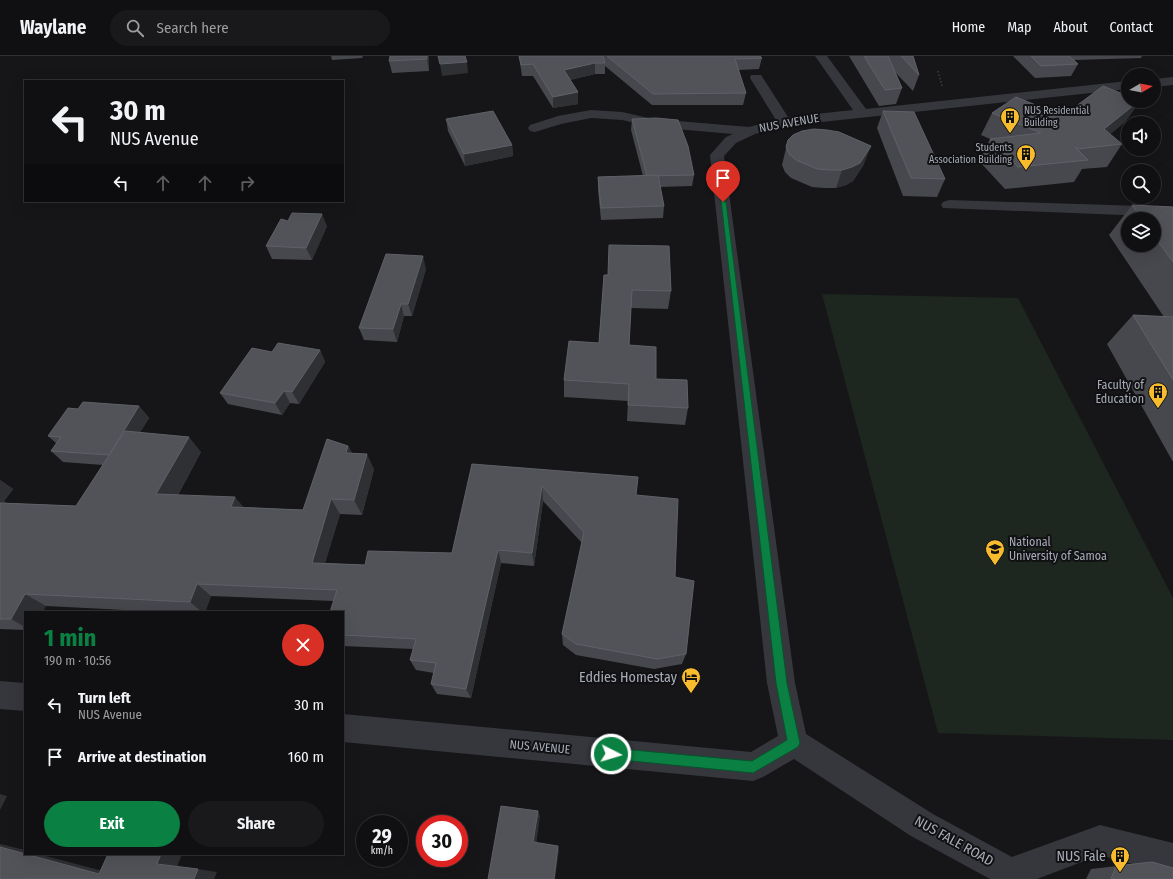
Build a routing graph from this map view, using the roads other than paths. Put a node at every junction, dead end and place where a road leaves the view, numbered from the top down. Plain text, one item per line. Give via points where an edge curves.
1 (821, 56) edge
2 (756, 78) dead end
3 (1173, 81) edge
4 (1161, 82) edge
5 (1121, 86) edge
6 (862, 113) junction
7 (784, 122) junction
8 (535, 128) dead end
9 (750, 131) junction
10 (949, 205) dead end
11 (1173, 212) edge
12 (0, 695) edge
13 (24, 697) edge
14 (344, 728) edge
15 (794, 743) junction
16 (1173, 859) edge

1 - 6 street
2 - 7 street
3 - 4 street
5 - 6 street, NUS AVENUE
6 - 7 street, NUS AVENUE
7 - 9 street, NUS AVENUE
8 - 9 street via 558,120 591,114 622,116 653,123
9 - 15 street, NUS AVENUE via 731,140 717,155 781,683
10 - 11 street
12 - 13 street
14 - 15 street, NUS AVENUE via 753,767
15 - 16 street, NUS FALE ROAD via 922,825 1010,872 1100,840

